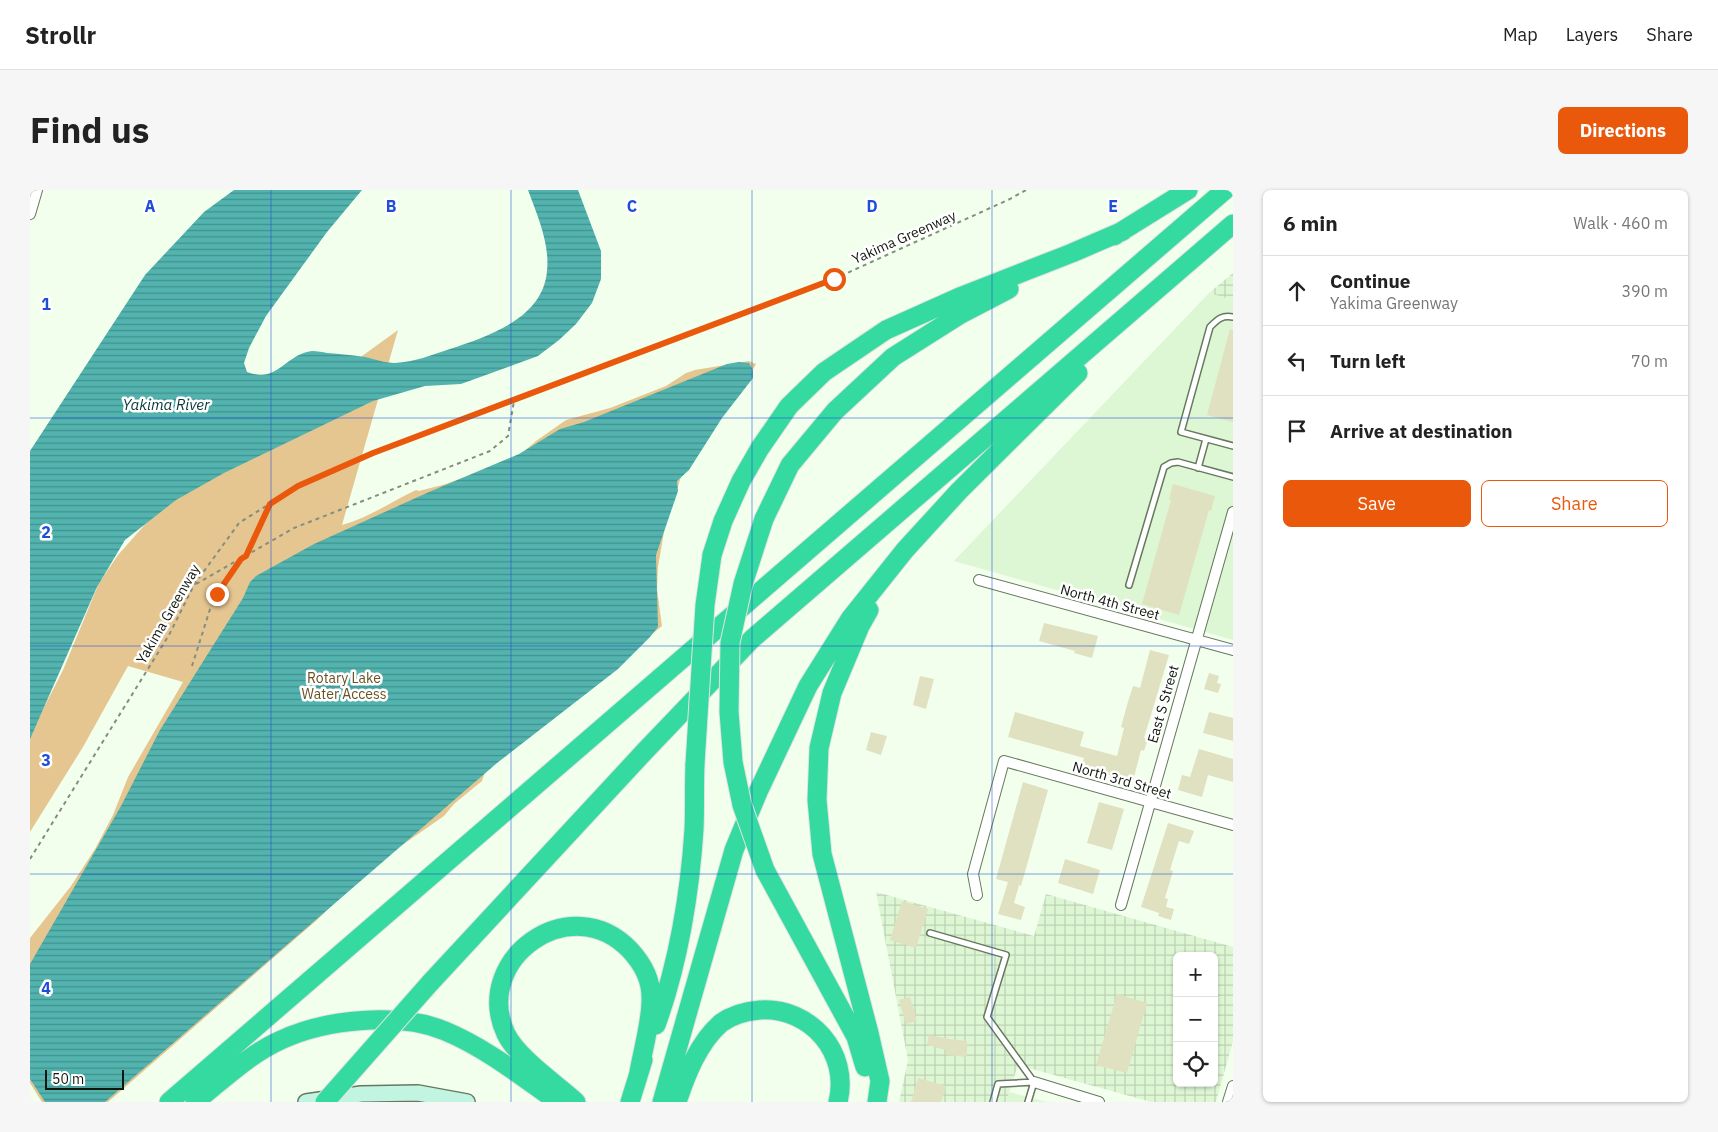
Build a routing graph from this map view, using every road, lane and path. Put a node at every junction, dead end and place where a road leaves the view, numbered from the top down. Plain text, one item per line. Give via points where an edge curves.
1 (37, 190) edge
2 (1026, 190) edge
3 (1188, 190) edge
4 (1225, 190) edge
5 (30, 214) edge
6 (1233, 224) edge
7 (1123, 231) junction
8 (1156, 291) junction
9 (1233, 317) edge
10 (514, 400) junction
11 (1206, 438) junction
12 (1233, 446) edge
13 (1198, 468) junction
14 (1233, 477) edge
15 (270, 504) junction
16 (1233, 512) edge
17 (905, 550) junction
18 (246, 556) junction
19 (241, 559) junction
20 (979, 580) dead end
21 (194, 585) junction
22 (1129, 585) dead end
23 (1196, 639) junction
24 (1233, 650) edge
25 (192, 666) dead end
26 (1150, 802) junction
27 (1233, 825) edge
28 (30, 859) edge
29 (977, 895) dead end
30 (1121, 905) dead end
31 (930, 933) dead end
32 (639, 1072) junction
33 (1034, 1082) junction
34 (1233, 1086) edge
35 (672, 1096) edge
36 (169, 1102) edge
37 (195, 1102) edge
38 (306, 1102) edge
39 (325, 1102) edge
40 (467, 1102) edge
41 (558, 1102) edge
42 (576, 1102) edge
43 (630, 1102) edge
44 (838, 1102) edge
45 (866, 1102) edge
46 (877, 1102) edge
47 (993, 1102) edge
48 (1028, 1102) edge
49 (1099, 1102) edge
50 (1228, 1102) edge

1 - 5 street
2 - 10 path, Yakima Greenway via 834,279
3 - 7 highway
4 - 36 highway
6 - 8 highway
7 - 32 highway, bridge via 886,330 824,372 789,406 760,448 722,521 712,555 705,605 689,880 664,1002
7 - 45 highway, bridge via 961,314 894,357 835,411 790,465 764,519 743,584 730,643 728,712 732,762 742,805 765,870 856,1038 867,1072
8 - 17 highway
8 - 39 highway, bridge via 752,639 430,983
9 - 11 lane via 1219,319 1210,327 1180,432
10 - 15 path, Yakima Greenway via 373,453 298,486
10 - 18 path via 508,436 490,451 294,528
11 - 12 lane
11 - 13 lane
13 - 14 lane
13 - 22 lane via 1178,462 1164,466
15 - 18 path
15 - 21 path, Yakima Greenway via 239,523
16 - 23 street, East S Street
17 - 35 highway via 850,619 808,686 758,792 734,850
17 - 46 highway via 860,626 832,693 819,748 817,800 822,854 880,1082
18 - 19 path
19 - 21 path
19 - 25 path via 211,606
20 - 23 street, North 4th Street
21 - 28 path, Yakima Greenway via 169,635
23 - 24 street, North 4th Street
23 - 26 street, East S Street
26 - 27 street, North 3rd Street
26 - 29 street, North 3rd Street via 1004,761 973,874
26 - 30 street, East S Street
31 - 33 lane via 1006,955 987,1017
32 - 42 highway via 651,997 644,967 623,943 595,929 568,926 539,935 520,951 506,972 499,1006 501,1021 516,1050
32 - 43 highway
33 - 47 lane via 998,1084
33 - 48 lane
33 - 49 street
34 - 50 street
35 - 44 highway via 703,1045 723,1022 752,1010 770,1009 798,1016 823,1037 837,1064 840,1078
37 - 41 highway via 254,1055 281,1040 311,1030 377,1019 444,1030 475,1046
38 - 40 main road via 361,1094 418,1093

